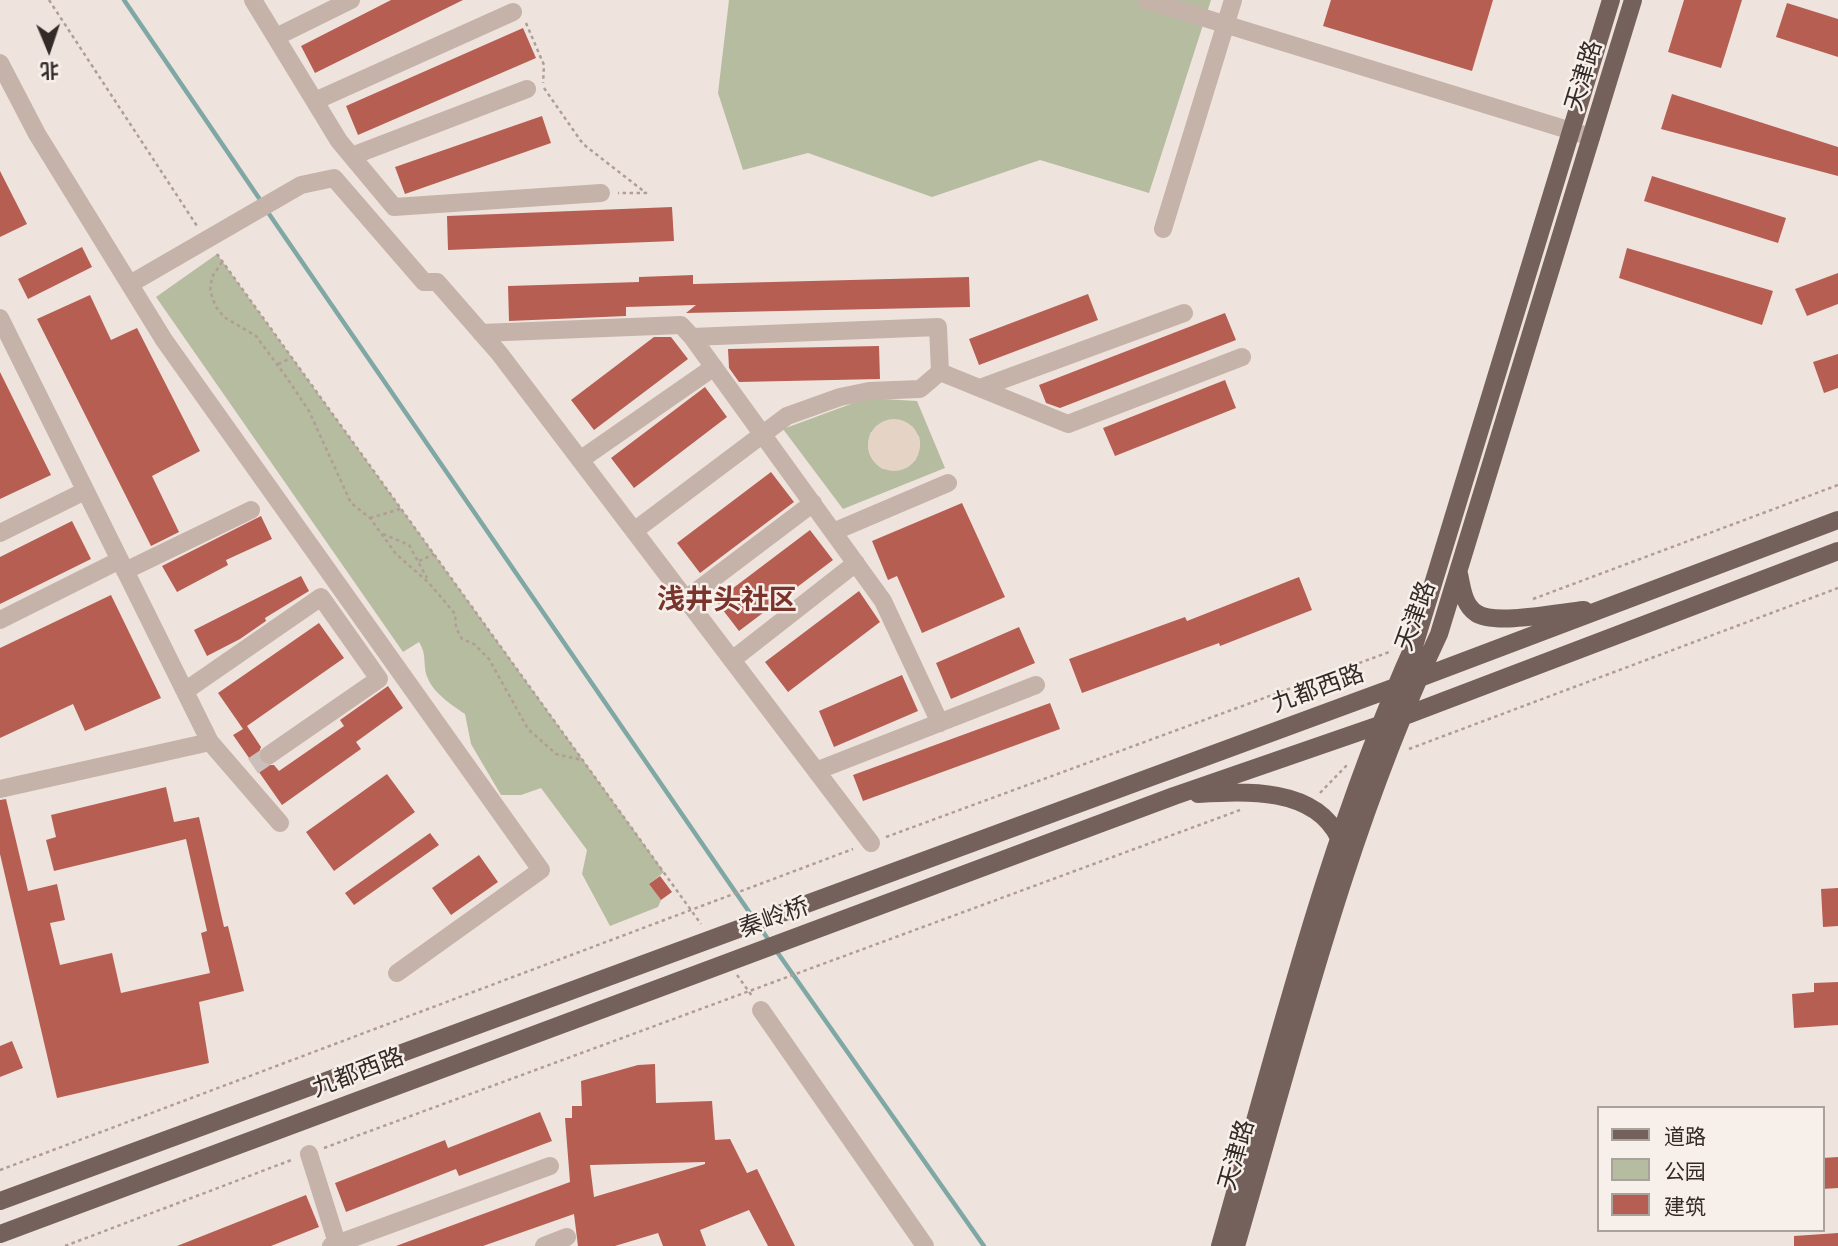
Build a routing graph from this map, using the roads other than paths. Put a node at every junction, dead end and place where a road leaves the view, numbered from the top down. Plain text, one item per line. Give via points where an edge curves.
1 (253, 0) edge
2 (351, 0) edge
3 (1146, 0) edge
4 (1233, 0) edge
5 (1611, 0) edge
6 (1633, 0) edge
7 (513, 12) road end
8 (1225, 24) junction
9 (276, 37) junction
10 (0, 63) edge
11 (535, 88) road end
12 (315, 101) junction
13 (1571, 131) junction
14 (1591, 137) junction
15 (352, 156) junction
16 (601, 193) road end
17 (1163, 229) dead end
18 (130, 285) junction
19 (1184, 313) dead end
20 (0, 318) edge
21 (481, 333) junction
22 (692, 337) junction
23 (1242, 357) dead end
24 (714, 367) junction
25 (940, 372) junction
26 (980, 388) junction
27 (761, 432) junction
28 (580, 460) junction
29 (948, 483) dead end
30 (85, 491) junction
31 (813, 503) junction
32 (251, 510) dead end
33 (1838, 520) edge
34 (634, 531) junction
35 (833, 532) junction
36 (0, 533) edge
37 (1838, 551) edge
38 (856, 564) junction
39 (123, 566) junction
40 (1458, 571) junction
41 (686, 599) junction
42 (1609, 607) junction
43 (0, 620) edge
44 (732, 660) junction
45 (1418, 679) junction
46 (1036, 685) dead end
47 (1395, 687) junction
48 (185, 691) junction
49 (1401, 717) junction
50 (940, 723) junction
51 (1380, 724) junction
52 (210, 742) junction
53 (269, 755) tunnel mouth
54 (1378, 757) junction
55 (816, 771) junction
56 (0, 789) edge
57 (1174, 796) junction
58 (279, 823) dead end
59 (1339, 838) junction
60 (871, 843) road end
61 (813, 900) joint
62 (715, 936) joint
63 (731, 960) joint
64 (397, 973) dead end
65 (761, 1010) road end
66 (309, 1154) road end
67 (550, 1166) dead end
68 (0, 1201) edge
69 (0, 1234) edge
70 (567, 1237) dead end
71 (336, 1245) edge
72 (544, 1246) edge
73 (925, 1246) edge
74 (1220, 1246) edge
75 (1236, 1246) edge

1 - 9 street
2 - 9 street
3 - 8 street
4 - 8 street
5 - 13 main road, 天津路
6 - 14 main road, 天津路
7 - 12 street
8 - 13 street
8 - 17 street
9 - 12 street
10 - 18 street via 37,134
11 - 15 street
12 - 15 street
13 - 14 street
13 - 47 main road, 天津路 via 1415,643
14 - 40 main road, 天津路
15 - 16 street via 394,207
18 - 21 street via 301,185 334,178 424,282 436,282
18 - 64 street via 164,340 541,870
19 - 26 street
20 - 30 street
21 - 22 street via 681,325
21 - 28 street
22 - 24 street
22 - 25 street via 938,327
23 - 26 street via 1068,424
24 - 27 street
24 - 28 street
25 - 26 street
25 - 27 street via 920,389 840,397 787,416
27 - 31 street
27 - 34 street
28 - 34 street
29 - 35 street
30 - 36 street
30 - 39 street
31 - 35 street
31 - 41 street
32 - 39 street
33 - 42 main road, 九都西路
34 - 41 street
35 - 38 street
37 - 49 main road
38 - 44 street
38 - 50 street via 883,601
39 - 43 street
39 - 48 street
40 - 42 main road via 1465,600 1476,614 1498,619
40 - 45 main road, 天津路 via 1439,634
41 - 44 street
42 - 45 main road, 九都西路
44 - 55 street
45 - 47 main road, 九都西路
45 - 49 main road, 天津路
46 - 50 street
47 - 51 main road, 天津路
47 - 61 main road, 九都西路
48 - 52 street
48 - 53 street via 321,597 379,679
49 - 51 main road
49 - 54 main road, 天津路
50 - 55 street
51 - 54 main road, 天津路
51 - 57 main road
52 - 56 street
52 - 58 street via 246,771
54 - 59 main road, 天津路
54 - 75 main road, 天津路
55 - 60 street
57 - 59 main road via 1241,791 1291,798 1327,822
57 - 63 main road, 秦岭桥
59 - 74 main road, 天津路
61 - 62 main road, 秦岭桥
62 - 68 main road, 九都西路
63 - 69 main road, 九都西路
65 - 73 street
66 - 71 street
67 - 71 street
70 - 72 street

